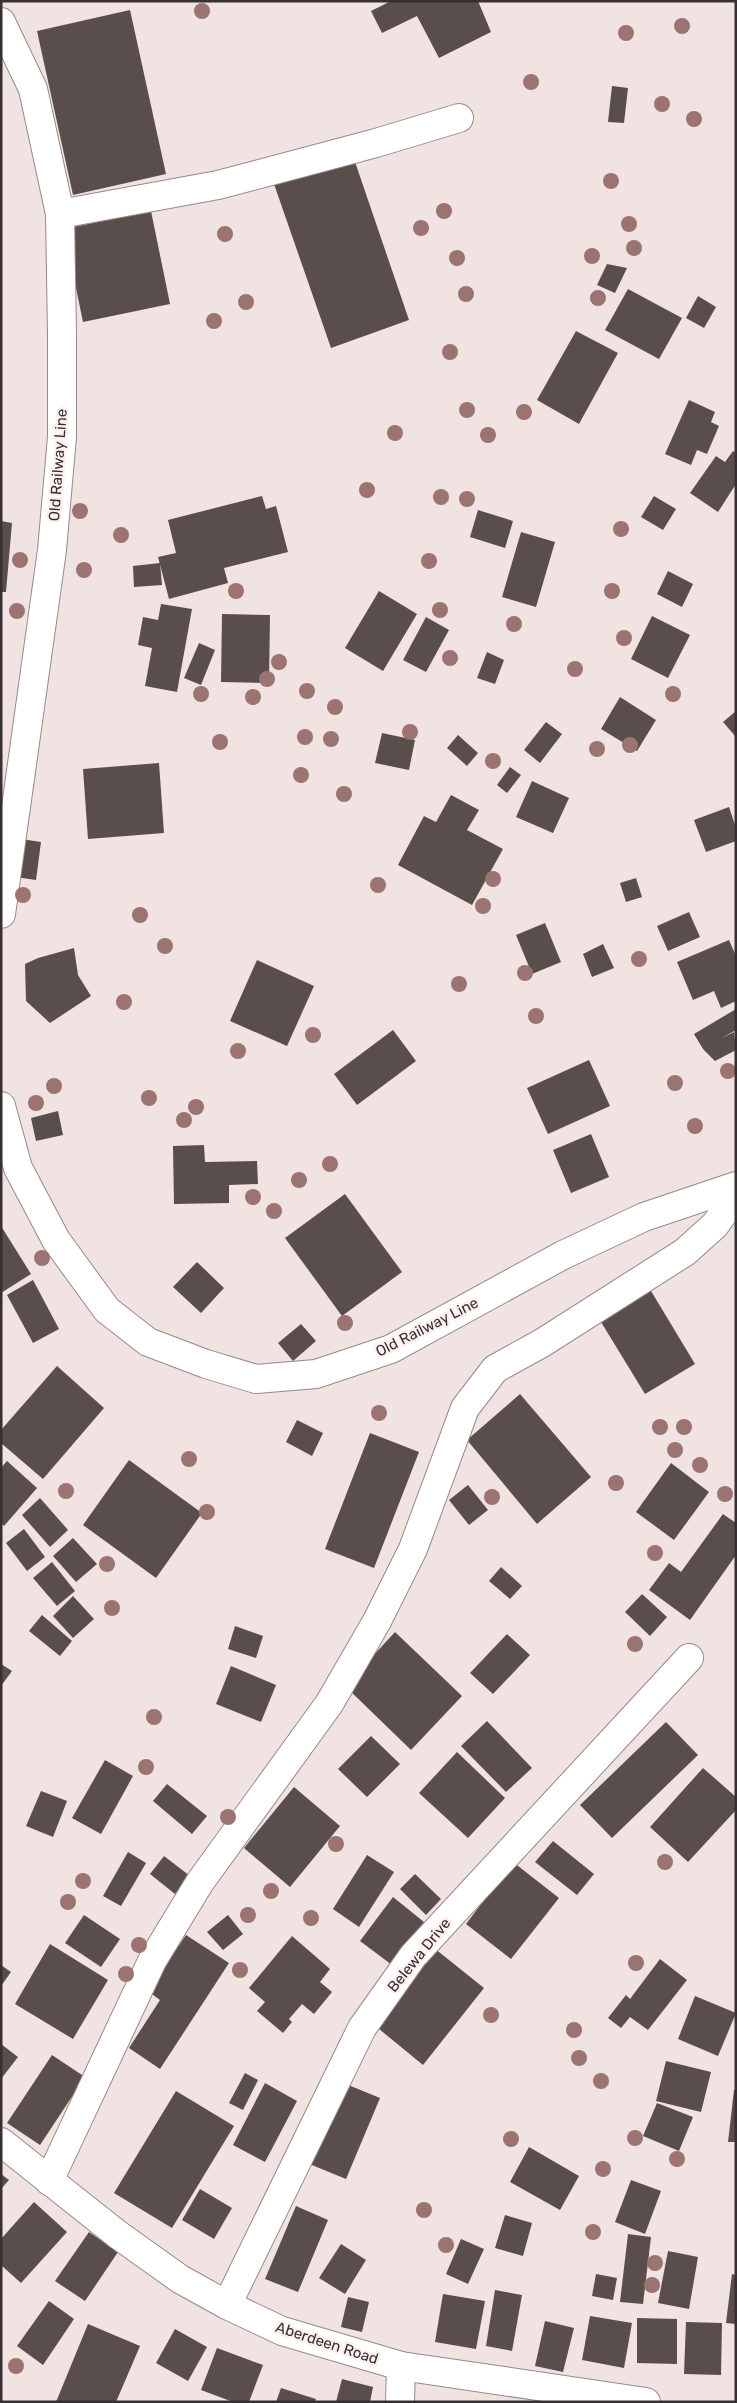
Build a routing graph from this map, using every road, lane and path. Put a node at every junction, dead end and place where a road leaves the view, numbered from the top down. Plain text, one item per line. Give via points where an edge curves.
1 (1, 22) edge
2 (459, 118) dead end
3 (60, 214) junction
4 (4, 873) edge
5 (1, 914) edge
6 (1, 1106) edge
7 (736, 1186) edge
8 (736, 1196) edge
9 (689, 1658) dead end
10 (1, 2142) edge
11 (49, 2181) junction
12 (226, 2305) junction
13 (401, 2366) junction
14 (400, 2402) edge
15 (646, 2402) edge

1 - 3 street, Old Railway Line via 33,89
2 - 3 street via 218,185
3 - 4 street, Old Railway Line via 61,446 52,550
4 - 5 street, Old Railway Line
6 - 7 street, Old Railway Line via 18,1168 56,1240 107,1310 148,1342 256,1379 316,1374 391,1349 563,1255 644,1217
8 - 11 street via 716,1225 685,1252 542,1343 495,1369 465,1408 413,1550 377,1621 329,1704 200,1882 152,1961
9 - 12 street, Belewa Drive via 414,1956 362,2028
10 - 11 street, Aberdeen Road
11 - 12 street, Aberdeen Road via 180,2279
12 - 13 street, Aberdeen Road via 282,2331
13 - 14 street
13 - 15 street, Aberdeen Road

